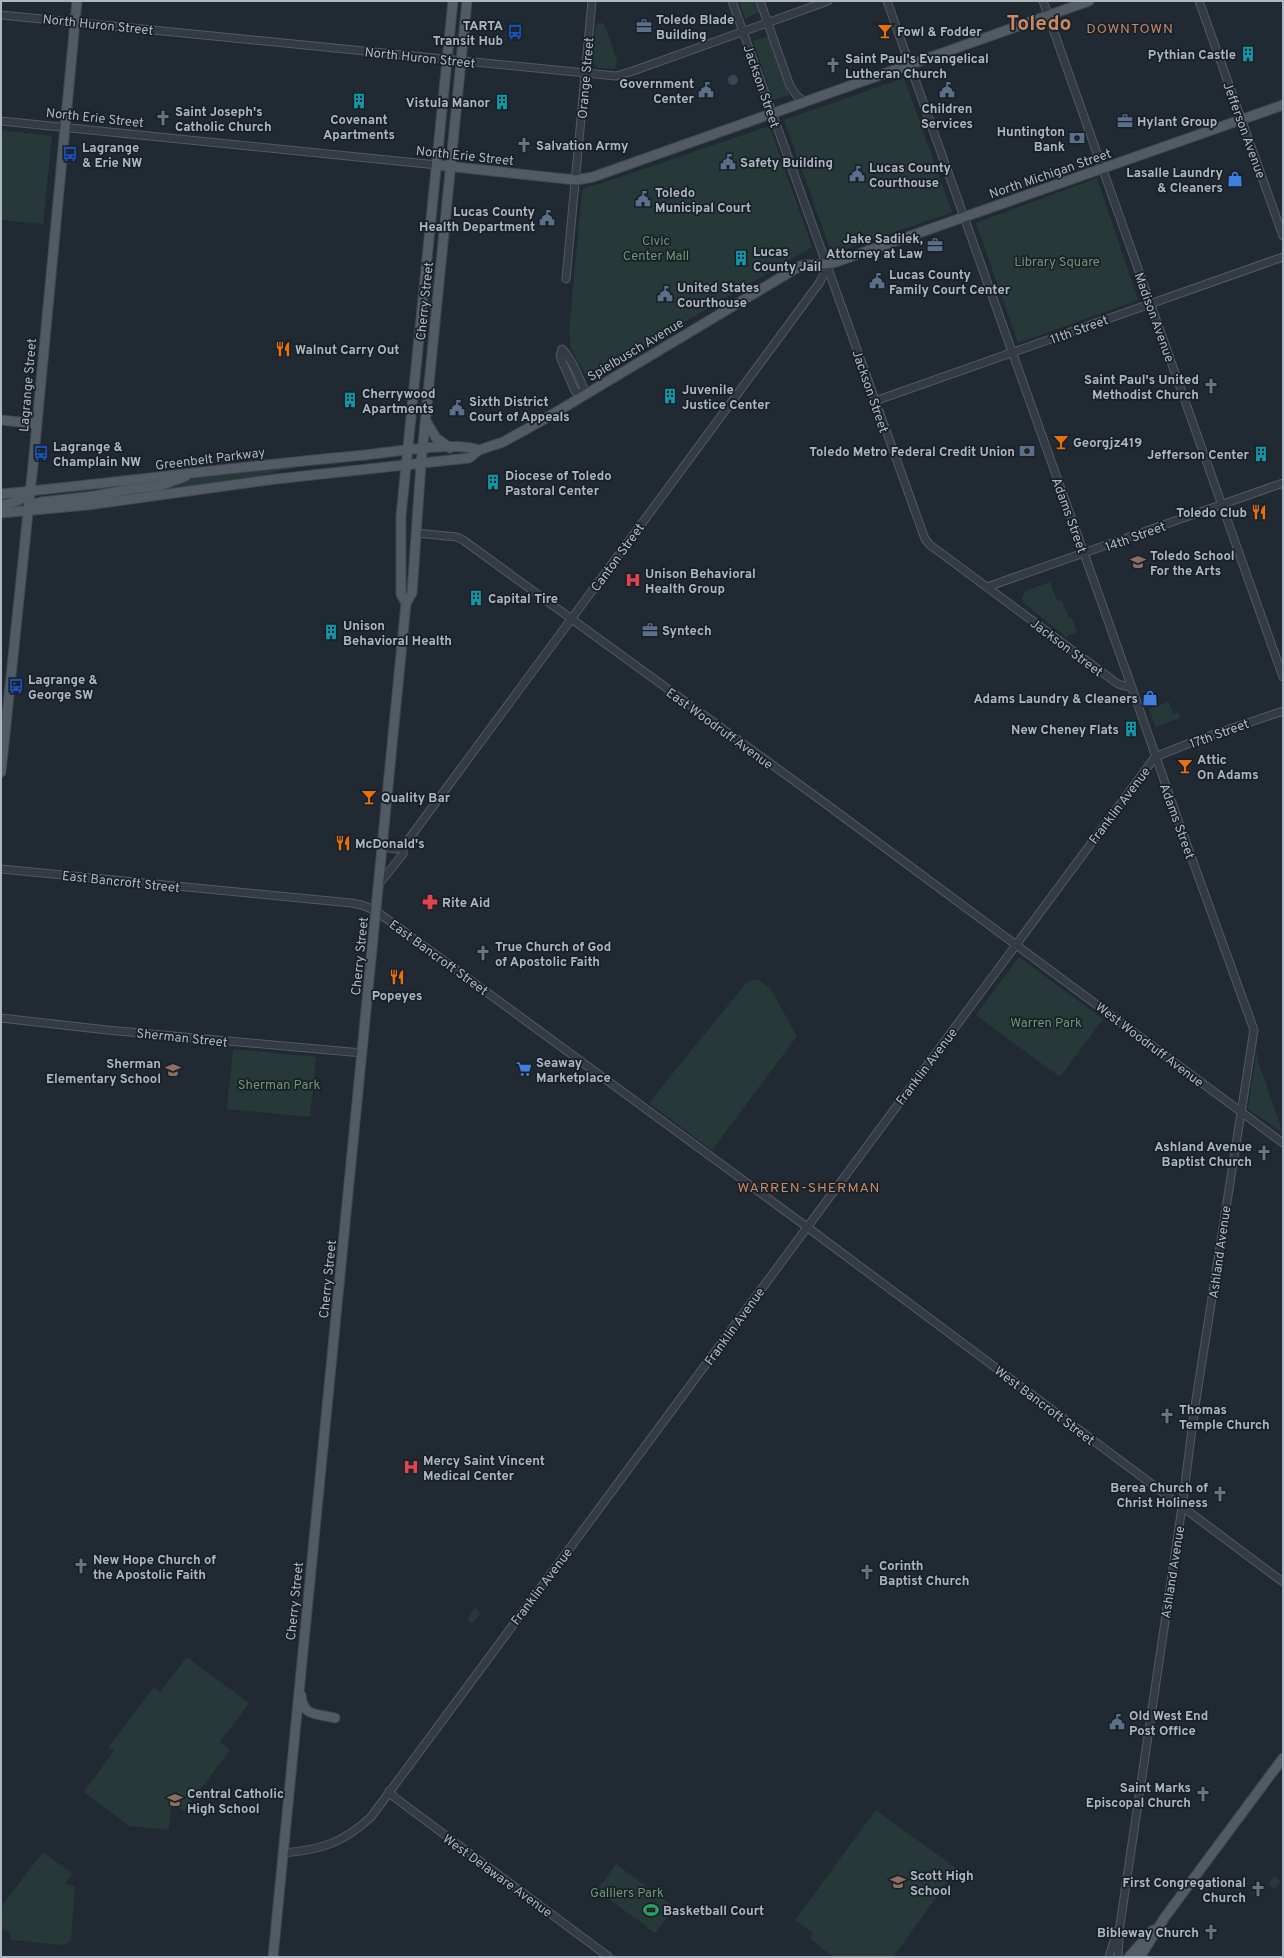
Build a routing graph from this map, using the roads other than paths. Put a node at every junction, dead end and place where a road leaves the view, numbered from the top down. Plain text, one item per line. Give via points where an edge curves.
1 (77, 1) edge
2 (453, 1) edge
3 (467, 1) edge
4 (592, 1) edge
5 (732, 1) edge
6 (760, 1) edge
7 (828, 1) edge
8 (887, 1) edge
9 (1043, 1) edge
10 (1089, 1) edge
11 (1199, 1) edge
12 (1, 15) edge
13 (1048, 15) junction
14 (75, 22) junction
15 (768, 22) junction
16 (742, 31) junction
17 (447, 59) junction
18 (461, 61) junction
19 (909, 64) junction
20 (586, 73) junction
21 (805, 102) junction
22 (1283, 105) edge
23 (772, 115) junction
24 (1241, 119) junction
25 (1, 121) edge
26 (64, 127) junction
27 (437, 165) junction
28 (451, 166) junction
29 (1102, 168) junction
30 (576, 180) junction
31 (964, 217) junction
32 (1283, 236) edge
33 (1283, 257) edge
34 (826, 265) junction
35 (566, 279) dead end
36 (1150, 304) junction
37 (1012, 353) junction
38 (585, 394) junction
39 (875, 401) junction
40 (1, 420) edge
41 (426, 421) junction
42 (36, 424) junction
43 (450, 448) junction
44 (423, 449) junction
45 (479, 450) junction
46 (407, 451) junction
47 (421, 464) junction
48 (406, 465) junction
49 (196, 472) junction
50 (1283, 483) edge
51 (30, 491) junction
52 (1, 494) edge
53 (1, 505) edge
54 (1222, 505) junction
55 (28, 510) junction
56 (1, 513) edge
57 (416, 533) junction
58 (1084, 554) junction
59 (987, 587) junction
60 (406, 603) junction
61 (572, 620) junction
62 (1283, 677) edge
63 (1132, 688) junction
64 (1283, 711) edge
65 (1155, 757) junction
66 (1, 772) edge
67 (383, 847) junction
68 (403, 847) junction
69 (1, 869) edge
70 (379, 884) junction
71 (376, 911) junction
72 (1016, 945) junction
73 (1, 1018) edge
74 (1254, 1030) joint
75 (362, 1053) junction
76 (1240, 1110) junction
77 (1283, 1143) edge
78 (807, 1227) junction
79 (1182, 1507) junction
80 (1283, 1582) edge
81 (300, 1679) junction
82 (335, 1718) dead end
83 (1283, 1758) edge
84 (389, 1792) junction
85 (282, 1853) junction
86 (1164, 1917) junction
87 (1120, 1925) junction
88 (273, 1957) edge
89 (609, 1957) edge
90 (1109, 1957) edge
91 (1118, 1957) edge
92 (1128, 1957) edge
93 (1140, 1957) edge

1 - 14 main road, Lagrange Street
2 - 17 main road, Cherry Street
3 - 18 main road, Cherry Street
4 - 20 street, Orange Street
5 - 16 street, Jackson Street
6 - 15 street, Jackson Street
7 - 15 street, North Huron Street
8 - 19 street, Adams Street
9 - 13 street, Madison Avenue
10 - 13 main road, North Erie Street
11 - 24 street, Jefferson Avenue
12 - 14 street, North Huron Street
13 - 19 main road, North Erie Street
13 - 29 street, Madison Avenue
14 - 17 street, North Huron Street
14 - 26 main road, Lagrange Street
15 - 16 street, North Huron Street
15 - 21 street, Jackson Street via 790,86
16 - 20 street, North Huron Street via 619,76
16 - 23 street, Jackson Street
17 - 18 street, North Huron Street
17 - 27 main road, Cherry Street
18 - 20 street, North Huron Street
18 - 28 main road, Cherry Street
19 - 21 main road, North Erie Street
19 - 31 street, Adams Street
20 - 30 street, Orange Street
21 - 23 main road, North Erie Street
22 - 24 main road, North Michigan Street
23 - 30 main road, North Erie Street via 605,173
23 - 34 street, Jackson Street
24 - 29 main road, North Michigan Street
24 - 32 street, Jefferson Avenue
25 - 26 street, North Erie Street
26 - 27 street, North Erie Street
26 - 42 main road, Lagrange Street
27 - 28 main road, North Erie Street
27 - 46 main road, Cherry Street
28 - 30 main road, North Erie Street
28 - 41 main road, Cherry Street
29 - 31 main road, North Michigan Street
29 - 36 street, Madison Avenue
30 - 35 street, Orange Street
31 - 34 main road, North Michigan Street
31 - 37 street, Adams Street
33 - 36 street, 11th Street
34 - 38 main road, Spielbusch Avenue via 812,263 789,271
34 - 39 street, Jackson Street
34 - 61 street, Canton Street via 822,279
36 - 37 street, 11th Street
36 - 54 street, Madison Avenue
37 - 39 street, 11th Street
37 - 58 street, Adams Street
38 - 38 street via 584,386 562,349 561,359 575,391
38 - 45 main road, Spielbusch Avenue via 512,438
39 - 59 street, Jackson Street via 925,539
40 - 42 main road
41 - 43 main road via 436,438
41 - 44 main road, Cherry Street
42 - 51 main road, Lagrange Street
43 - 44 main road, Spielbusch Avenue
43 - 45 main road, Spielbusch Avenue via 465,446
44 - 46 main road, Greenbelt Parkway
44 - 47 main road, Cherry Street
45 - 47 main road, Spielbusch Avenue via 469,458
46 - 48 main road, Cherry Street
46 - 49 main road, Greenbelt Parkway
47 - 48 main road
47 - 57 main road, Cherry Street
48 - 55 main road
48 - 60 main road, Cherry Street via 401,516 401,594
49 - 51 main road, Greenbelt Parkway
49 - 55 main road via 159,486 41,502
50 - 54 street, 14th Street
51 - 52 main road, Greenbelt Parkway
51 - 53 main road via 16,503
51 - 55 main road, Lagrange Street
54 - 58 street, 14th Street
54 - 62 street, Madison Avenue
55 - 56 main road
55 - 66 main road, Lagrange Street
57 - 60 main road, Cherry Street via 412,594
57 - 61 street, East Woodruff Avenue via 458,537
58 - 59 street, 14th Street
58 - 63 street, Adams Street
59 - 63 street, Jackson Street via 1118,684
60 - 67 main road, Cherry Street
61 - 68 street, Canton Street
61 - 72 street, East Woodruff Avenue
63 - 65 street, Adams Street
64 - 65 street, 17th Street
65 - 72 street, Franklin Avenue
65 - 74 street, Adams Street
67 - 68 street
67 - 70 main road, Cherry Street
68 - 70 street, Canton Street via 403,854
69 - 71 street, East Bancroft Street via 351,903
70 - 71 main road, Cherry Street
71 - 75 main road, Cherry Street
71 - 78 street, East Bancroft Street
72 - 76 street, West Woodruff Avenue
72 - 78 street, Franklin Avenue
73 - 75 street, Sherman Street
74 - 76 street, Ashland Avenue
75 - 81 main road, Cherry Street
76 - 77 street, West Woodruff Avenue
76 - 79 street, Ashland Avenue
78 - 79 street, West Bancroft Street
78 - 84 street, Franklin Avenue
79 - 80 street, West Bancroft Street
79 - 87 street, Ashland Avenue
81 - 82 main road via 302,1704 305,1709 314,1715
81 - 85 main road, Cherry Street
83 - 86 main road
84 - 85 street, Franklin Avenue via 371,1817 343,1839 317,1848
84 - 89 street, West Delaware Avenue
85 - 88 main road, Cherry Street
86 - 92 main road
86 - 93 main road
87 - 90 street, Ashland Avenue
87 - 91 street, Ashland Avenue

